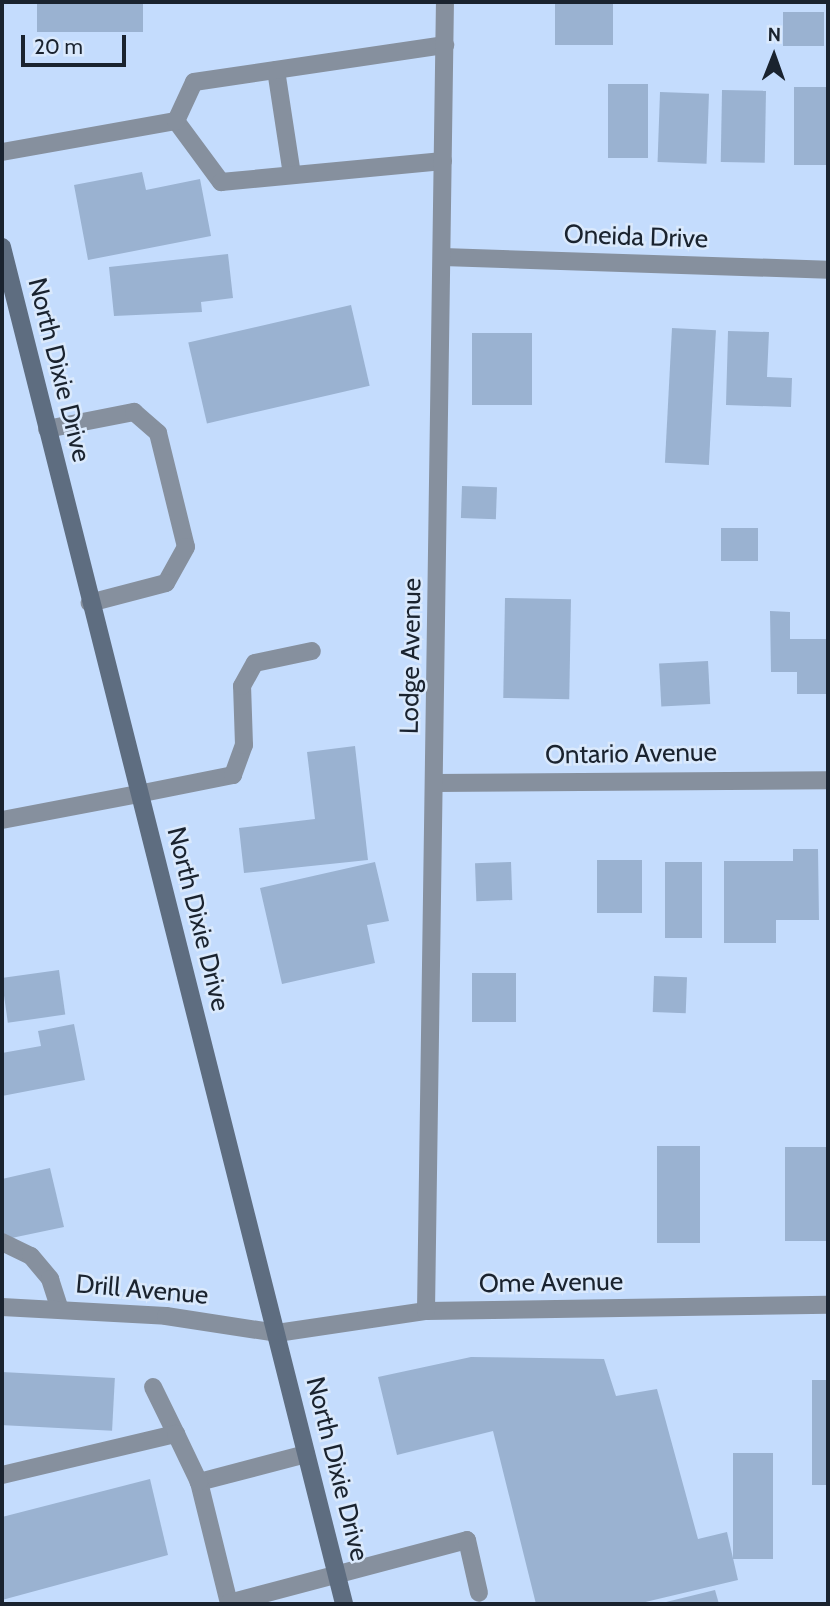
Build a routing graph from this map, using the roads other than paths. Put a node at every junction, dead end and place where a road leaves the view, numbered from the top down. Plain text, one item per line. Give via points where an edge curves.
1 (445, 2) edge
2 (444, 44) junction
3 (276, 70) junction
4 (176, 121) junction
5 (2, 152) edge
6 (443, 161) junction
7 (292, 175) junction
8 (2, 247) edge
9 (443, 257) junction
10 (828, 270) edge
11 (47, 429) junction
12 (90, 603) junction
13 (312, 651) dead end
14 (828, 780) edge
15 (435, 783) junction
16 (138, 794) junction
17 (2, 820) edge
18 (2, 1242) edge
19 (828, 1305) edge
20 (2, 1307) edge
21 (60, 1309) junction
22 (426, 1311) junction
23 (277, 1333) junction
24 (153, 1387) dead end
25 (176, 1434) junction
26 (306, 1454) junction
27 (2, 1475) edge
28 (199, 1482) junction
29 (336, 1575) junction
30 (479, 1593) dead end
31 (228, 1604) edge
32 (344, 1604) edge

1 - 2 street, Lodge Avenue
2 - 3 street
2 - 6 street, Lodge Avenue
3 - 4 street via 194,82
3 - 7 street
4 - 5 street
4 - 7 street via 221,182
6 - 7 street
6 - 9 street, Lodge Avenue
8 - 11 main road, North Dixie Drive
9 - 10 street, Oneida Drive
9 - 15 street, Lodge Avenue
11 - 12 main road, North Dixie Drive
11 - 12 street via 134,412 158,433 186,547 166,583
12 - 16 main road, North Dixie Drive
13 - 16 street via 255,663 242,686 244,745 233,775
14 - 15 street, Ontario Avenue
15 - 22 street, Lodge Avenue
16 - 17 street
16 - 23 main road, North Dixie Drive
18 - 21 street via 31,1256 50,1279
19 - 22 street, Ome Avenue
20 - 21 street, Drill Avenue
21 - 23 street, Drill Avenue
22 - 23 street, Ome Avenue
23 - 26 main road, North Dixie Drive
24 - 25 street
25 - 27 street
25 - 28 street
26 - 28 street
26 - 29 main road, North Dixie Drive
28 - 31 street
29 - 30 street via 467,1540
29 - 31 street
29 - 32 main road, North Dixie Drive

